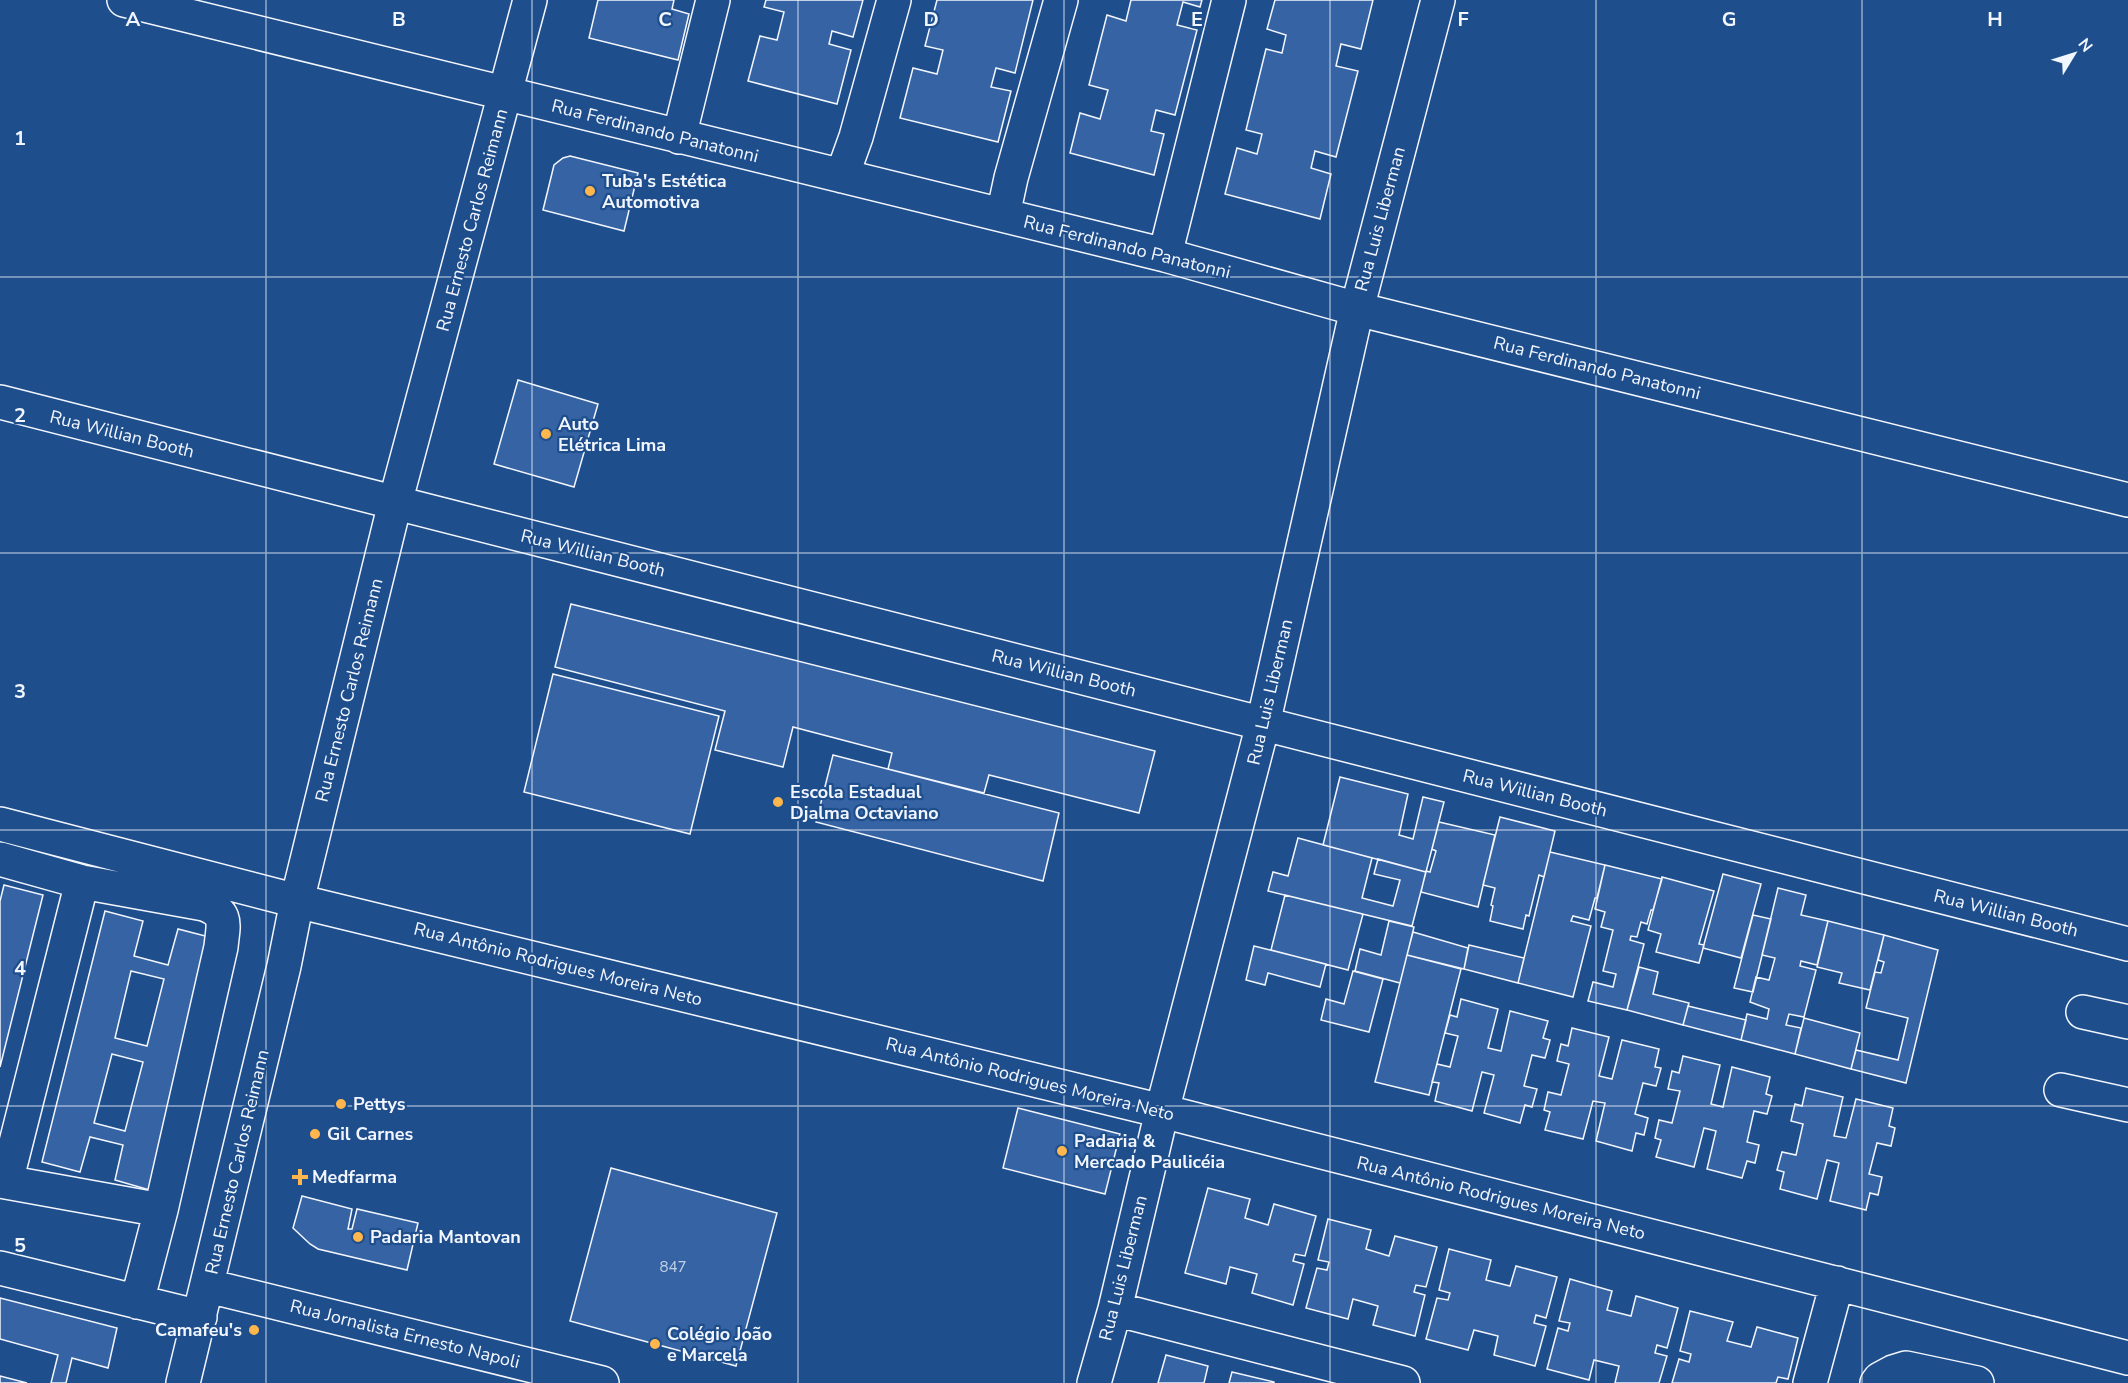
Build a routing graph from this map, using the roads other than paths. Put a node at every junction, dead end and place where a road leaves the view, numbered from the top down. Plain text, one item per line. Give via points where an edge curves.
1 (124, 0) edge
2 (530, 0) edge
3 (713, 0) edge
4 (894, 0) edge
5 (1062, 0) edge
6 (1229, 0) edge
7 (1438, 0) edge
8 (506, 94) junction
9 (679, 137) junction
10 (842, 176) junction
11 (1003, 215) junction
12 (1165, 255) junction
13 (1357, 309) junction
14 (0, 402) edge
15 (2128, 500) edge
16 (395, 503) junction
17 (1263, 724) junction
18 (0, 824) edge
19 (0, 859) edge
20 (82, 882) junction
21 (297, 901) junction
22 (2128, 944) edge
23 (2084, 1012) dead end
24 (2128, 1022) edge
25 (2061, 1090) dead end
26 (2128, 1105) edge
27 (1162, 1111) junction
28 (3, 1181) edge
29 (161, 1210) junction
30 (0, 1268) edge
31 (1837, 1283) junction
32 (204, 1301) junction
33 (137, 1302) junction
34 (1115, 1309) junction
35 (2128, 1358) edge
36 (183, 1383) edge
37 (602, 1383) edge
38 (1094, 1383) edge
39 (1403, 1383) edge
40 (1809, 1383) edge
41 (1876, 1383) edge
42 (1977, 1383) edge

1 - 8 street, Rua Ferdinando Panatonni
2 - 8 street, Rua Ernesto Carlos Reimann
3 - 9 street
4 - 10 street
5 - 11 street
6 - 12 street
7 - 13 street, Rua Luis Liberman
8 - 9 street, Rua Ferdinando Panatonni
8 - 16 street, Rua Ernesto Carlos Reimann
9 - 10 street, Rua Ferdinando Panatonni
10 - 11 street, Rua Ferdinando Panatonni
11 - 12 street, Rua Ferdinando Panatonni
12 - 13 street, Rua Ferdinando Panatonni
13 - 15 street, Rua Ferdinando Panatonni
13 - 17 street, Rua Luis Liberman
14 - 16 street, Rua Willian Booth
16 - 17 street, Rua Willian Booth
16 - 21 street, Rua Ernesto Carlos Reimann
17 - 22 street, Rua Willian Booth
17 - 27 street, Rua Luis Liberman
18 - 21 street, Rua Antônio Rodrigues Moreira Neto
19 - 20 street
20 - 28 street
20 - 29 street via 204,904 215,908 224,920 214,981
21 - 27 street, Rua Antônio Rodrigues Moreira Neto
21 - 32 street, Rua Ernesto Carlos Reimann
23 - 24 street
25 - 26 street
27 - 31 street, Rua Antônio Rodrigues Moreira Neto
27 - 34 street, Rua Luis Liberman
28 - 29 street
29 - 33 street
30 - 33 street, Rua Jornalista Ernesto Napoli
31 - 35 street, Rua Antônio Rodrigues Moreira Neto
31 - 40 street
32 - 33 street, Rua Jornalista Ernesto Napoli
32 - 36 street, Rua Ernesto Carlos Reimann
32 - 37 street, Rua Jornalista Ernesto Napoli
34 - 38 street, Rua Luis Liberman
34 - 39 street
41 - 42 street via 1906,1368

